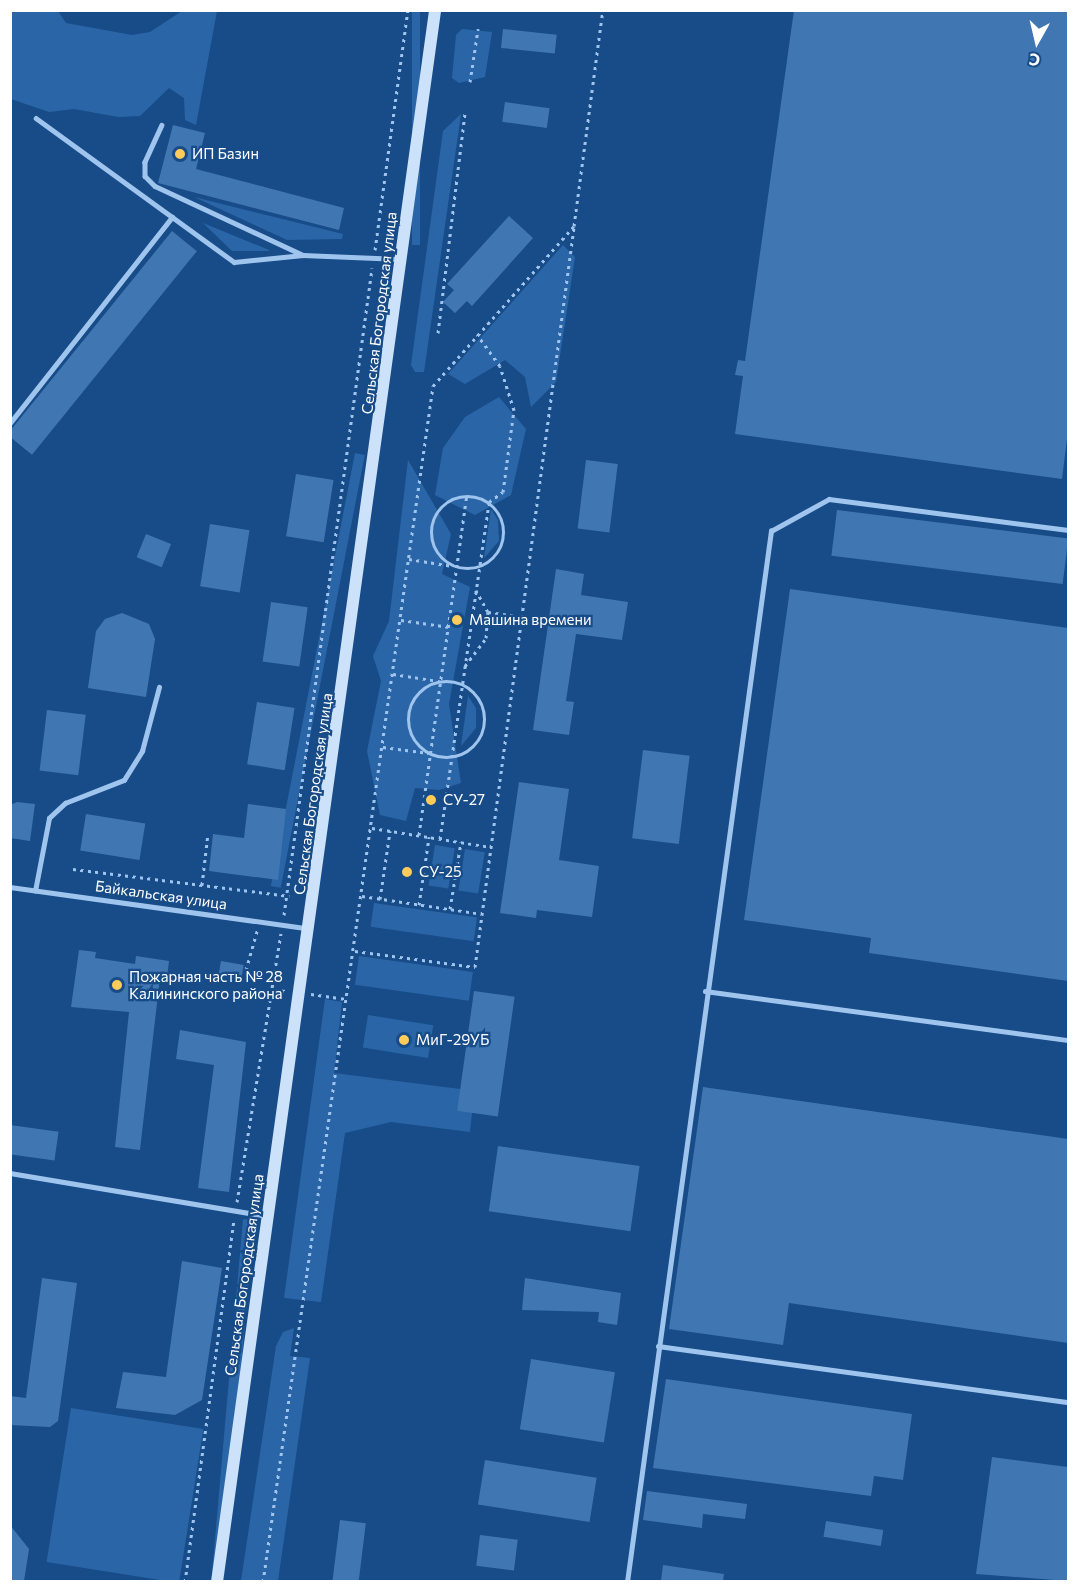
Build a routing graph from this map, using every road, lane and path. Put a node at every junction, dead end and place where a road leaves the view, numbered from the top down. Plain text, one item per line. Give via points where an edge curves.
1 (408, 10) edge
2 (435, 10) edge
3 (603, 10) edge
4 (478, 29) dead end
5 (470, 82) dead end
6 (465, 114) dead end
7 (36, 118) dead end
8 (162, 125) dead end
9 (172, 217) junction
10 (574, 226) junction
11 (303, 255) junction
12 (374, 256) junction
13 (400, 259) junction
14 (438, 333) dead end
15 (477, 334) junction
16 (10, 423) edge
17 (467, 495) junction
18 (489, 502) junction
19 (1068, 530) edge
20 (409, 559) junction
21 (479, 566) junction
22 (458, 567) junction
23 (476, 589) junction
24 (488, 612) junction
25 (522, 616) junction
26 (400, 620) junction
27 (549, 620) dead end
28 (449, 627) junction
29 (465, 666) junction
30 (393, 674) junction
31 (441, 681) junction
32 (463, 684) junction
33 (159, 687) dead end
34 (383, 747) junction
35 (430, 753) junction
36 (452, 756) junction
37 (372, 828) junction
38 (390, 831) junction
39 (208, 833) dead end
40 (418, 835) junction
41 (429, 837) junction
42 (440, 839) junction
43 (461, 842) junction
44 (491, 847) junction
45 (73, 869) dead end
46 (202, 885) junction
47 (10, 887) edge
48 (35, 891) junction
49 (289, 896) junction
50 (362, 896) junction
51 (380, 899) junction
52 (419, 905) junction
53 (450, 909) junction
54 (482, 914) junction
55 (282, 924) junction
56 (309, 928) junction
57 (281, 933) junction
58 (355, 951) junction
59 (246, 970) dead end
60 (705, 991) junction
61 (1068, 1040) edge
62 (10, 1173) edge
63 (236, 1212) junction
64 (267, 1216) junction
65 (658, 1346) junction
66 (1068, 1402) edge
67 (185, 1581) edge
68 (217, 1581) edge
69 (263, 1581) edge
70 (627, 1581) edge

1 - 12 path
2 - 13 main road, Сельская Богородская улица
3 - 10 path
4 - 5 path
6 - 14 path
7 - 9 lane
8 - 11 lane via 145,162 145,176 155,186
9 - 11 lane via 234,262
9 - 16 lane
10 - 15 path
10 - 25 path
11 - 12 lane
12 - 13 lane
12 - 49 path
13 - 56 main road, Сельская Богородская улица
15 - 18 path via 500,366 514,410 503,492
15 - 20 path via 433,386
17 - 18 path
17 - 22 path
17 - 22 path via 445,503 431,533 439,554
18 - 21 path
18 - 21 path via 502,520 503,542
19 - 60 lane via 829,499 771,531
20 - 22 path
20 - 26 path
21 - 22 path
21 - 23 path
22 - 28 path
23 - 24 path
23 - 29 path
24 - 25 path
24 - 29 path via 482,650
25 - 27 path
25 - 44 path
26 - 28 path
26 - 30 path
28 - 31 path
29 - 32 path
30 - 31 path
30 - 34 path
31 - 32 path
31 - 35 path
31 - 35 path via 415,698 408,719 414,739
32 - 36 path
32 - 36 path via 480,701 484,724 473,746
33 - 48 lane via 142,751 124,780 65,803 49,818
34 - 35 path
34 - 37 path
35 - 36 path
35 - 40 path
36 - 42 path
37 - 38 path
37 - 50 path
38 - 40 path
38 - 51 path
39 - 46 path
40 - 41 path
41 - 42 path
41 - 52 path
42 - 43 path
43 - 44 path
43 - 53 path
44 - 54 path
45 - 46 path
46 - 49 path
47 - 48 lane, Байкальская улица
48 - 55 lane, Байкальская улица
49 - 55 path
50 - 51 path
50 - 58 path
51 - 52 path
52 - 53 path
53 - 54 path
54 - 58 path via 476,967
55 - 56 lane, Байкальская улица
55 - 57 path
56 - 64 main road, Сельская Богородская улица
57 - 59 path via 258,929
57 - 63 path
58 - 69 path
60 - 61 lane
60 - 65 lane
62 - 63 lane
63 - 64 lane
63 - 67 path
64 - 68 main road, Сельская Богородская улица
65 - 66 lane
65 - 70 lane

